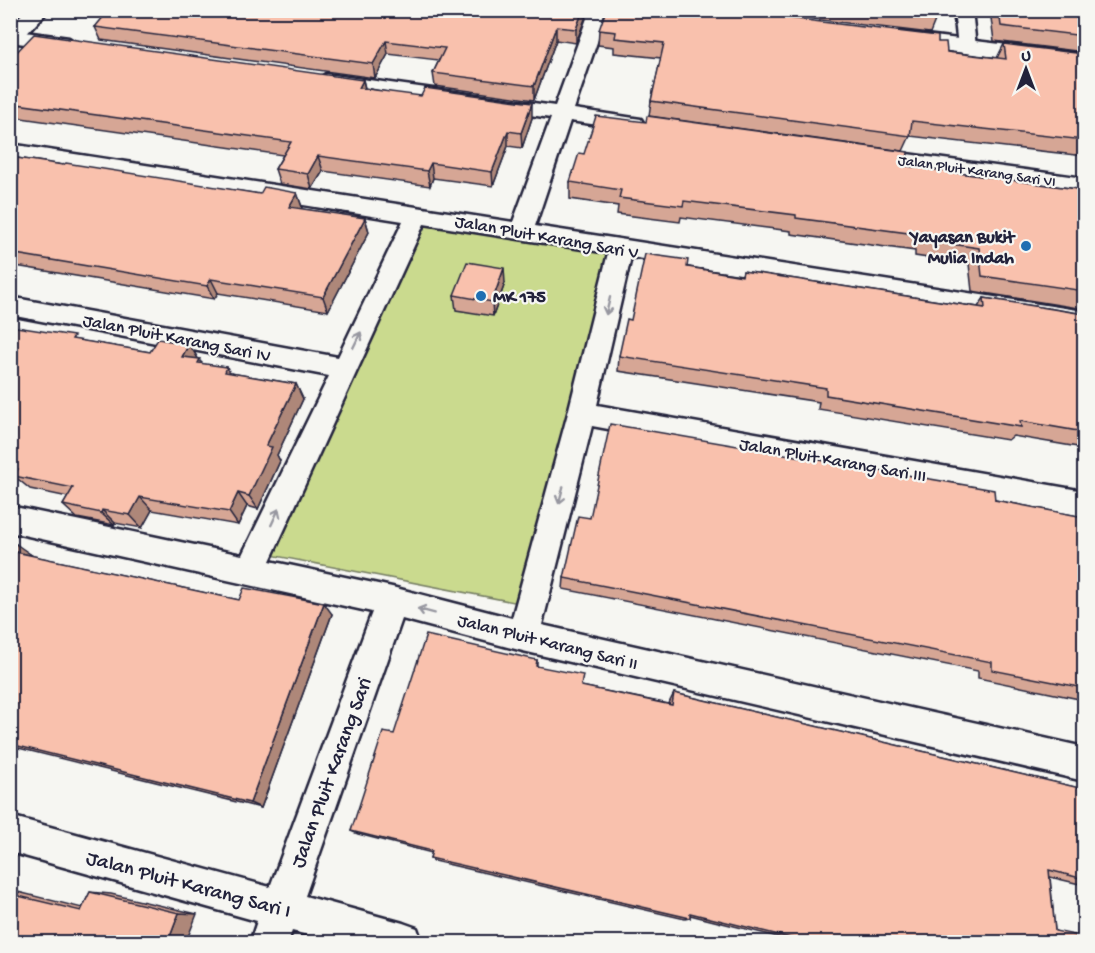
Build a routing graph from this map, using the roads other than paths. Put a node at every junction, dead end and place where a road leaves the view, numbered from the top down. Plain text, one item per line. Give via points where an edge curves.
1 (39, 10) edge
2 (599, 10) edge
3 (963, 10) edge
4 (11, 37) edge
5 (884, 37) edge
6 (966, 47) junction
7 (94, 48) edge
8 (1084, 61) edge
9 (305, 77) edge
10 (562, 114) junction
11 (657, 127) edge
12 (10, 151) edge
13 (847, 153) edge
14 (1084, 185) edge
15 (417, 215) junction
16 (522, 230) junction
17 (621, 249) junction
18 (10, 306) edge
19 (1084, 320) edge
20 (343, 368) junction
21 (582, 413) junction
22 (1084, 504) edge
23 (10, 519) edge
24 (251, 570) junction
25 (392, 602) junction
26 (523, 636) junction
27 (1084, 764) edge
28 (10, 834) edge
29 (281, 908) junction
30 (269, 942) edge
31 (403, 942) edge

1 - 4 street
2 - 10 street
3 - 6 street
4 - 7 street
5 - 6 street
6 - 8 street
9 - 10 street
10 - 11 street
10 - 16 street
12 - 15 street, Jalan Pluit Karang Sari V
13 - 14 street, Jalan Pluit Karang Sari VI
15 - 16 street, Jalan Pluit Karang Sari V
20 -> 15 street
16 - 17 street, Jalan Pluit Karang Sari V
17 - 19 street, Jalan Pluit Karang Sari V
17 -> 21 street
18 - 20 street, Jalan Pluit Karang Sari IV
24 -> 20 street
21 - 22 street, Jalan Pluit Karang Sari III
21 -> 26 street
23 - 24 street, Jalan Pluit Karang Sari II
24 - 25 street, Jalan Pluit Karang Sari II
26 -> 25 street, Jalan Pluit Karang Sari II
25 - 29 street, Jalan Pluit Karang Sari
26 - 27 street, Jalan Pluit Karang Sari II
28 - 29 street, Jalan Pluit Karang Sari I
29 - 30 street, Jalan Pluit Karang Sari
29 - 31 street, Jalan Pluit Karang Sari I

